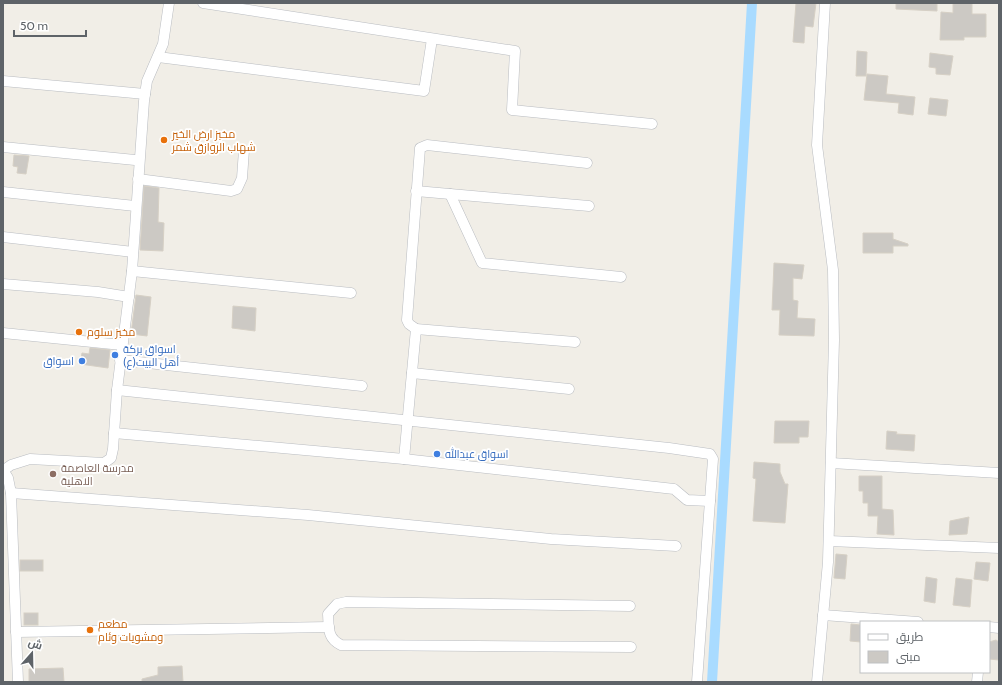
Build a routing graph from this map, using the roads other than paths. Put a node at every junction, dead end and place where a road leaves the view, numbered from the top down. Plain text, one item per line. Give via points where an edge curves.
1 (169, 3) edge
2 (203, 3) edge
3 (825, 3) edge
4 (432, 39) junction
5 (158, 58) junction
6 (3, 81) edge
7 (145, 94) junction
8 (652, 124) dead end
9 (3, 147) edge
10 (244, 150) dead end
11 (135, 160) dead end
12 (587, 163) dead end
13 (138, 179) junction
14 (416, 191) junction
15 (3, 192) edge
16 (450, 194) junction
17 (135, 206) junction
18 (589, 206) dead end
19 (3, 237) edge
20 (133, 252) junction
21 (132, 271) junction
22 (621, 277) dead end
23 (3, 284) edge
24 (351, 293) dead end
25 (129, 297) junction
26 (416, 329) junction
27 (3, 333) edge
28 (575, 342) dead end
29 (122, 345) junction
30 (120, 360) junction
31 (412, 373) junction
32 (362, 386) dead end
33 (117, 390) junction
34 (569, 390) dead end
35 (408, 420) junction
36 (114, 434) junction
37 (404, 459) junction
38 (831, 463) junction
39 (3, 470) edge
40 (999, 474) edge
41 (11, 493) junction
42 (710, 501) junction
43 (829, 541) junction
44 (676, 546) dead end
45 (999, 548) edge
46 (630, 606) dead end
47 (823, 615) junction
48 (904, 621) edge
49 (329, 627) junction
50 (16, 632) junction
51 (631, 647) dead end
52 (18, 682) edge
53 (697, 682) edge
54 (817, 682) edge

1 - 5 street via 164,44
2 - 4 street
3 - 38 street via 817,144 833,270
4 - 5 street via 424,91
4 - 8 street via 515,51 512,110
5 - 7 street
6 - 7 street
7 - 13 street
9 - 11 street
10 - 13 street via 241,185 237,190
12 - 14 street via 427,145 420,148 418,153
13 - 17 street
14 - 16 street
14 - 26 street via 407,320 408,324
15 - 17 street
16 - 18 street
16 - 22 street via 482,263
17 - 20 street
19 - 20 street
20 - 21 street
21 - 24 street
21 - 25 street
23 - 25 street
25 - 29 street
26 - 28 street
26 - 31 street
27 - 29 street
29 - 30 street
30 - 32 street
30 - 33 street
31 - 34 street
31 - 35 street
33 - 35 street
33 - 36 street
35 - 37 street
35 - 42 street via 704,452 710,454 713,459
36 - 37 street
36 - 39 street via 111,458 104,463 30,459
37 - 42 street via 674,489 687,500
38 - 40 street
38 - 43 street
39 - 41 street via 8,478
41 - 44 street via 308,516 551,539
41 - 50 street
42 - 53 street
43 - 45 street
43 - 47 street
46 - 49 street via 346,602 332,608 328,614
47 - 48 street
47 - 54 street
49 - 50 street
49 - 51 street via 330,637 334,642 351,646
50 - 52 street

